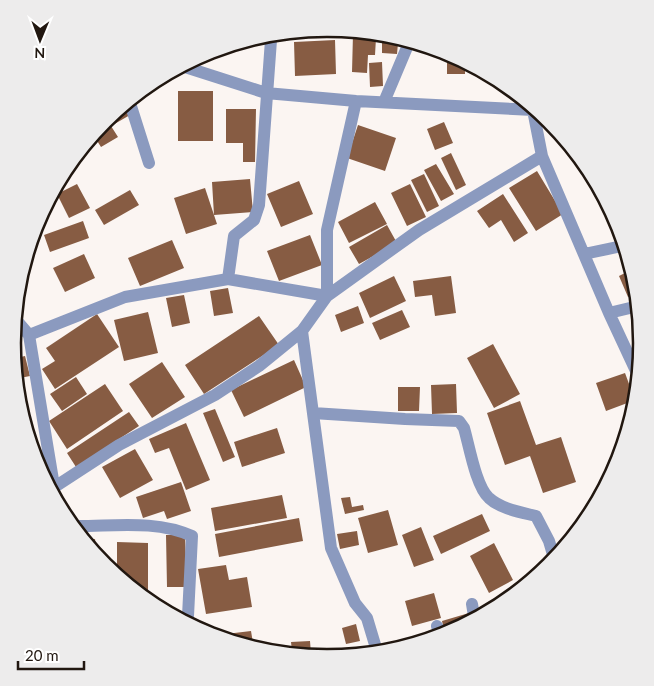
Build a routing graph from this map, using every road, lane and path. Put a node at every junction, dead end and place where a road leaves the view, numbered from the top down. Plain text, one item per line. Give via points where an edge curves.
1 (271, 42) edge
2 (407, 48) edge
3 (192, 69) edge
4 (266, 93) junction
5 (356, 101) junction
6 (384, 102) junction
7 (131, 108) edge
8 (525, 110) edge
9 (535, 119) edge
10 (542, 156) junction
11 (149, 163) dead end
12 (618, 247) edge
13 (584, 254) junction
14 (228, 279) junction
15 (327, 296) junction
16 (630, 308) edge
17 (609, 313) junction
18 (22, 327) edge
19 (302, 331) junction
20 (30, 335) junction
21 (632, 362) edge
22 (313, 413) junction
23 (52, 477) edge
24 (57, 485) edge
25 (82, 526) edge
26 (552, 550) edge
27 (188, 616) dead end
28 (375, 645) edge

1 - 4 street
2 - 6 street
3 - 4 street
4 - 5 street
4 - 14 street via 259,205 254,220 234,236
5 - 6 street
5 - 15 street via 326,230
6 - 8 street
7 - 11 street
9 - 10 street
10 - 13 street
10 - 15 street via 419,230
12 - 13 street
13 - 17 street
14 - 15 street
14 - 20 street via 125,297
15 - 19 street
16 - 17 street
17 - 21 street
18 - 20 street
19 - 22 street
19 - 24 street via 259,366 215,395 119,445
20 - 23 street
22 - 26 street via 459,421 464,428 482,490 490,499 510,509 536,516
22 - 28 street via 331,548 355,603 367,618
25 - 27 street via 150,525 192,536

